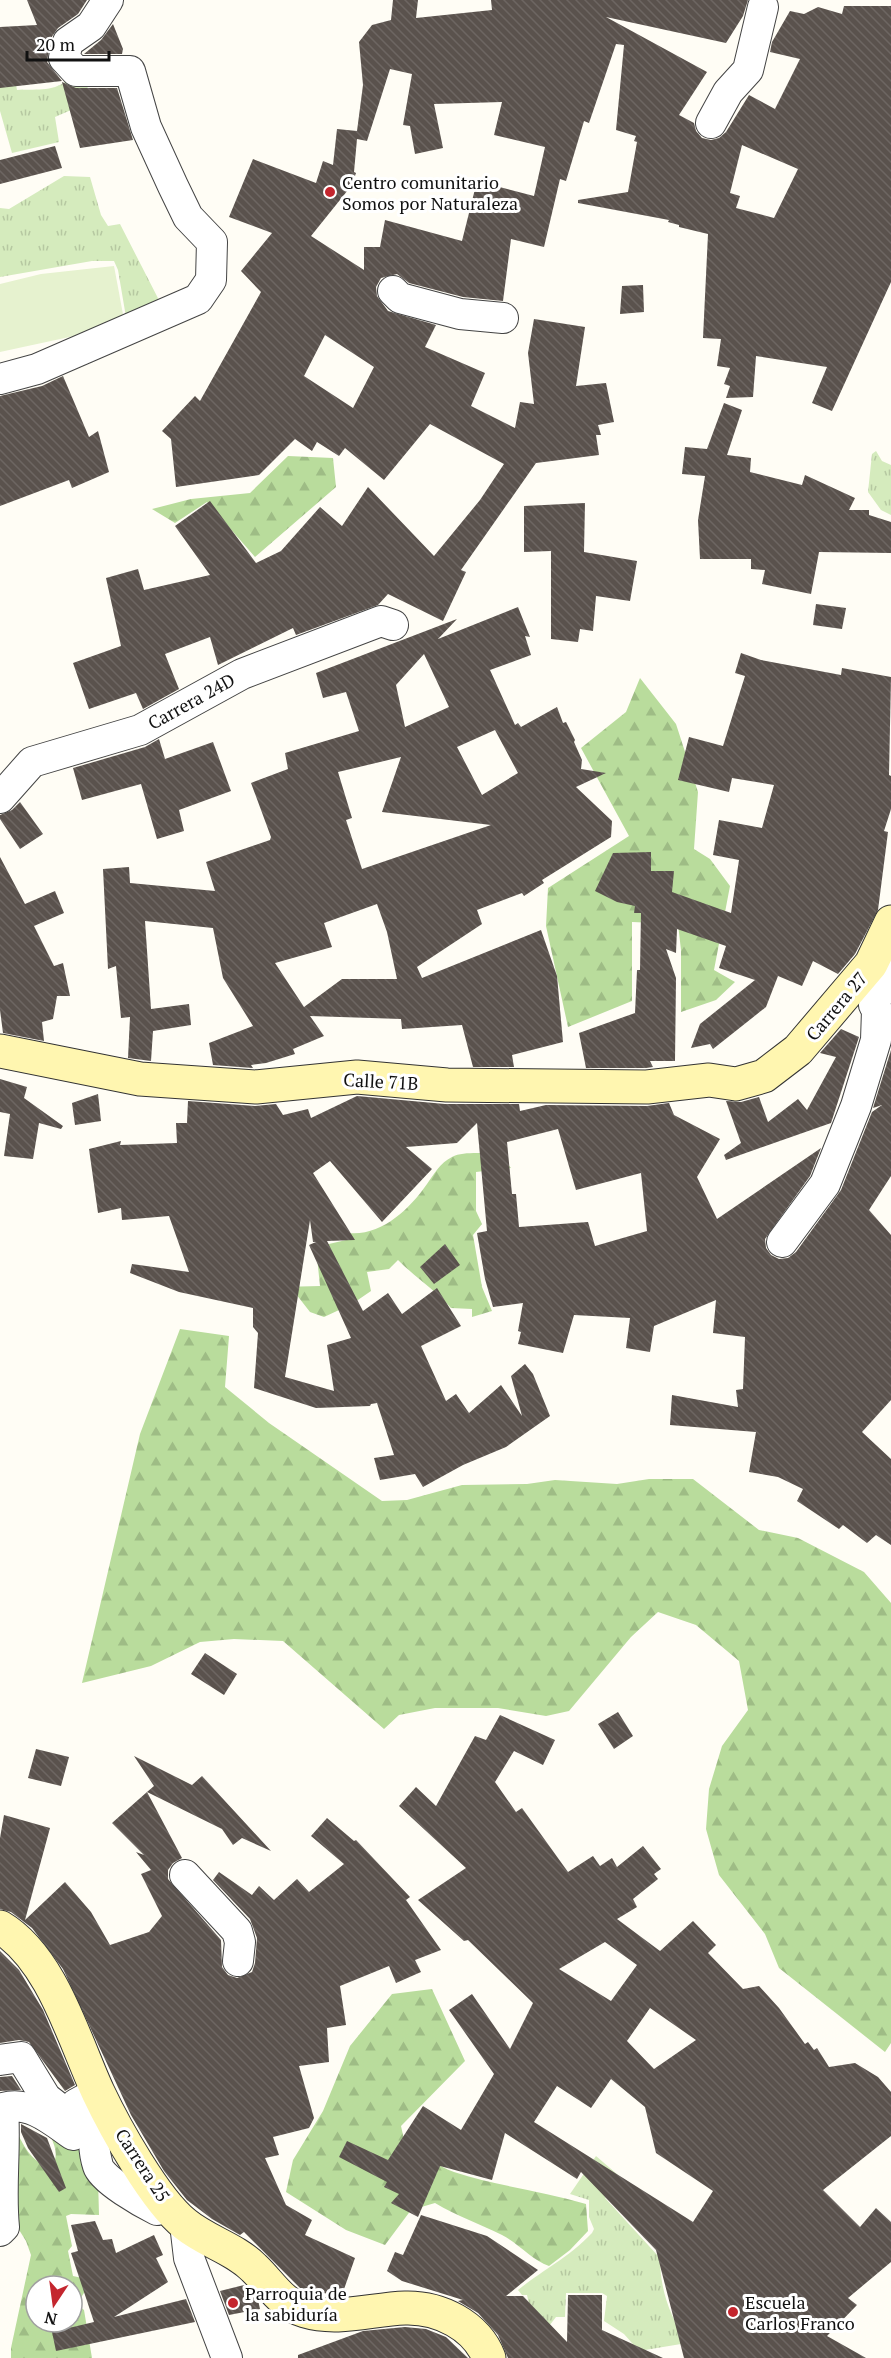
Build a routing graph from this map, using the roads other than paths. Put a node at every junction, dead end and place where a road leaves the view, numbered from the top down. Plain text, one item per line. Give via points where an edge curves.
1 (108, 0) edge
2 (763, 7) dead end
3 (711, 123) dead end
4 (393, 291) dead end
5 (503, 318) dead end
6 (0, 379) edge
7 (393, 625) dead end
8 (0, 798) edge
9 (886, 934) edge
10 (0, 1051) edge
11 (764, 1076) joint
12 (782, 1242) dead end
13 (185, 1875) dead end
14 (0, 1927) edge
15 (237, 1961) dead end
16 (0, 2060) edge
17 (98, 2092) junction
18 (72, 2123) junction
19 (171, 2217) junction
20 (0, 2231) edge
21 (226, 2358) edge
22 (489, 2358) edge

1 - 6 street via 91,26 68,42 64,58 76,71 130,71 146,127 173,186 188,217 212,242 211,280 198,299 160,317 37,369
2 - 3 street via 748,69 728,92
4 - 5 street via 400,298 460,314
7 - 8 street, Carrera 24D via 381,621 301,650 242,674 140,730 32,762
9 - 11 street, Carrera 27 via 871,964 798,1050
9 - 12 street via 883,983 874,1005 878,1010 876,1040 856,1106 825,1184
10 - 11 street, Calle 71B via 140,1079 256,1087 357,1077 447,1085 647,1087 709,1080 736,1084
13 - 15 street via 237,1931
14 - 17 street, Carrera 25 via 9,1932 46,1975
16 - 18 street via 21,2057 46,2098
17 - 18 street via 76,2104
17 - 19 street, Carrera 25
18 - 19 street via 88,2122 96,2137 98,2166 104,2176
18 - 20 street via 15,2104 3,2108 4,2227
19 - 21 street
19 - 22 street, Carrera 25 via 233,2251 255,2268 277,2295 305,2311 365,2314 405,2308 436,2312 466,2326

